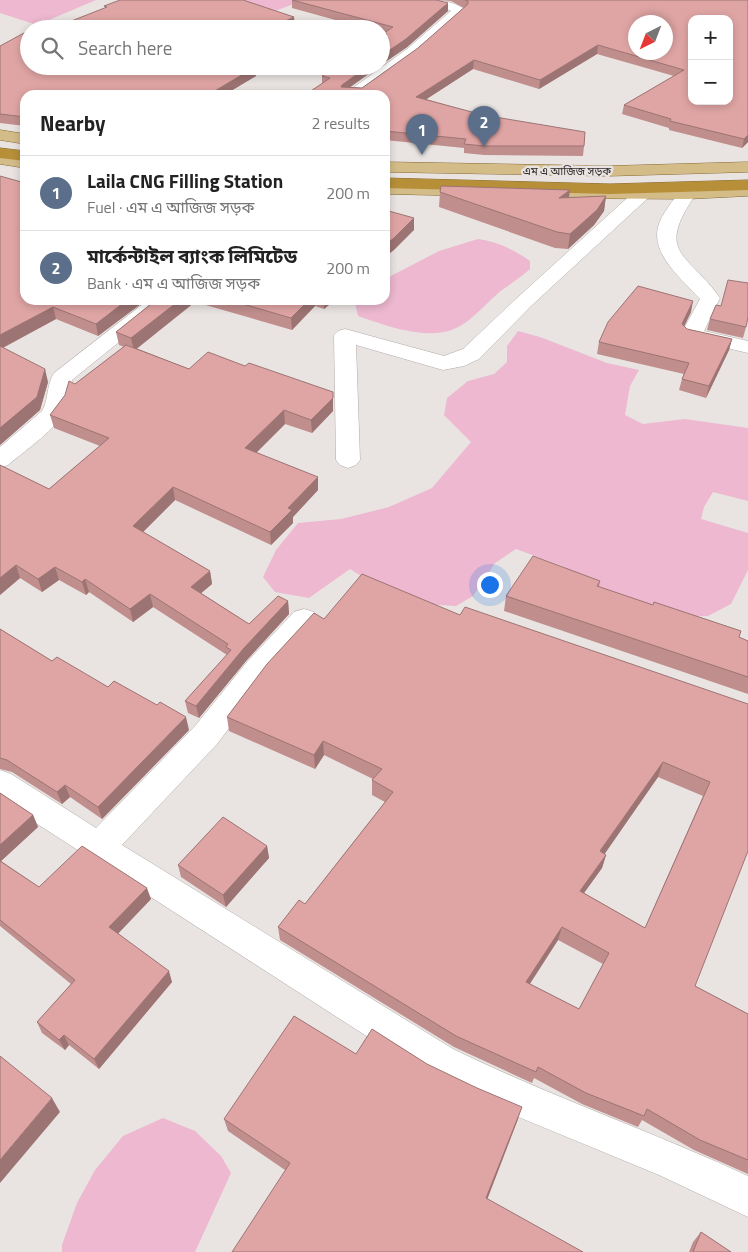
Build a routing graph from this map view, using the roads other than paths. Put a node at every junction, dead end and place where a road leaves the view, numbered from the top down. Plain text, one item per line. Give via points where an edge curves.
1 (426, 0) edge
2 (390, 68) edge
3 (379, 75) edge
4 (358, 90) edge
5 (0, 135) edge
6 (20, 138) edge
7 (0, 141) edge
8 (20, 144) edge
9 (0, 153) edge
10 (20, 155) edge
11 (0, 159) edge
12 (20, 162) edge
13 (390, 167) edge
14 (748, 167) edge
15 (390, 172) edge
16 (748, 174) edge
17 (390, 183) edge
18 (390, 189) edge
19 (746, 191) edge
20 (642, 194) junction
21 (687, 194) junction
22 (155, 305) edge
23 (748, 348) edge
24 (0, 460) edge
25 (348, 460) dead end
26 (304, 619) dead end
27 (0, 783) edge
28 (99, 847) junction
29 (748, 1197) edge

1 - 2 street via 451,5 460,11
3 - 4 street
5 - 6 main road
7 - 8 highway
9 - 10 highway
11 - 12 main road
13 - 14 main road, এম এ আজিজ সড়ক via 608,171
15 - 16 highway via 607,177
17 - 19 highway
18 - 20 main road, এম এ আজিজ সড়ক
19 - 21 main road, এম এ আজিজ সড়ক
20 - 21 main road, এম এ আজিজ সড়ক
20 - 25 street via 463,358 443,363 345,335
21 - 23 street via 677,206 666,230 670,254 710,298 692,334
22 - 24 street via 62,378 57,405 50,416
26 - 28 street via 257,670 206,734
27 - 28 street
28 - 29 street via 440,1062 488,1086 672,1161

